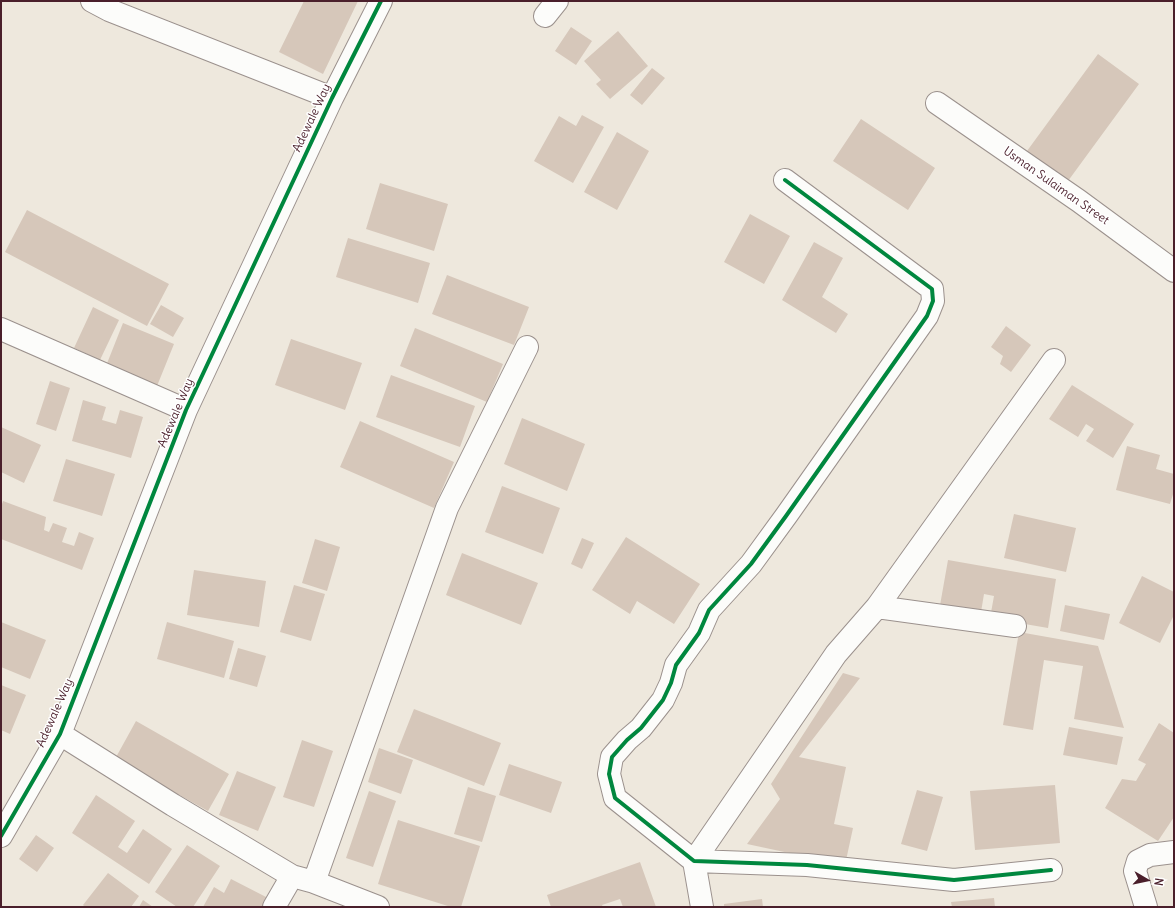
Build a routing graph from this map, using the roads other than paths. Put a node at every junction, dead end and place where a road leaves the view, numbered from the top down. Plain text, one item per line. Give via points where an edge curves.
1 (92, 1) edge
2 (381, 1) edge
3 (332, 98) junction
4 (937, 103) dead end
5 (785, 180) dead end
6 (1174, 271) edge
7 (1, 329) edge
8 (527, 347) dead end
9 (1054, 360) dead end
10 (186, 410) junction
11 (877, 607) junction
12 (1015, 626) dead end
13 (60, 734) junction
14 (1, 836) edge
15 (1174, 852) edge
16 (694, 861) junction
17 (1051, 870) dead end
18 (292, 876) junction
19 (314, 882) junction
20 (274, 907) edge
21 (378, 907) edge
22 (702, 907) edge
23 (1146, 907) edge

1 - 3 street
2 - 3 street, Adewale Way
3 - 10 street, Adewale Way
4 - 6 street, Usman Sulaiman Street
5 - 16 street via 932,289 933,301 927,316 786,516 751,564 709,610 699,633 676,665 663,700 641,728 612,757 609,774 615,798
7 - 10 street
8 - 19 street via 447,508
9 - 11 street
10 - 13 street, Adewale Way
11 - 12 street
11 - 16 street via 836,654
13 - 14 street, Adewale Way
13 - 18 street
15 - 23 street via 1150,855 1138,861 1135,871
16 - 17 street via 807,865 954,880
16 - 22 street
18 - 19 street
18 - 20 street
19 - 21 street

